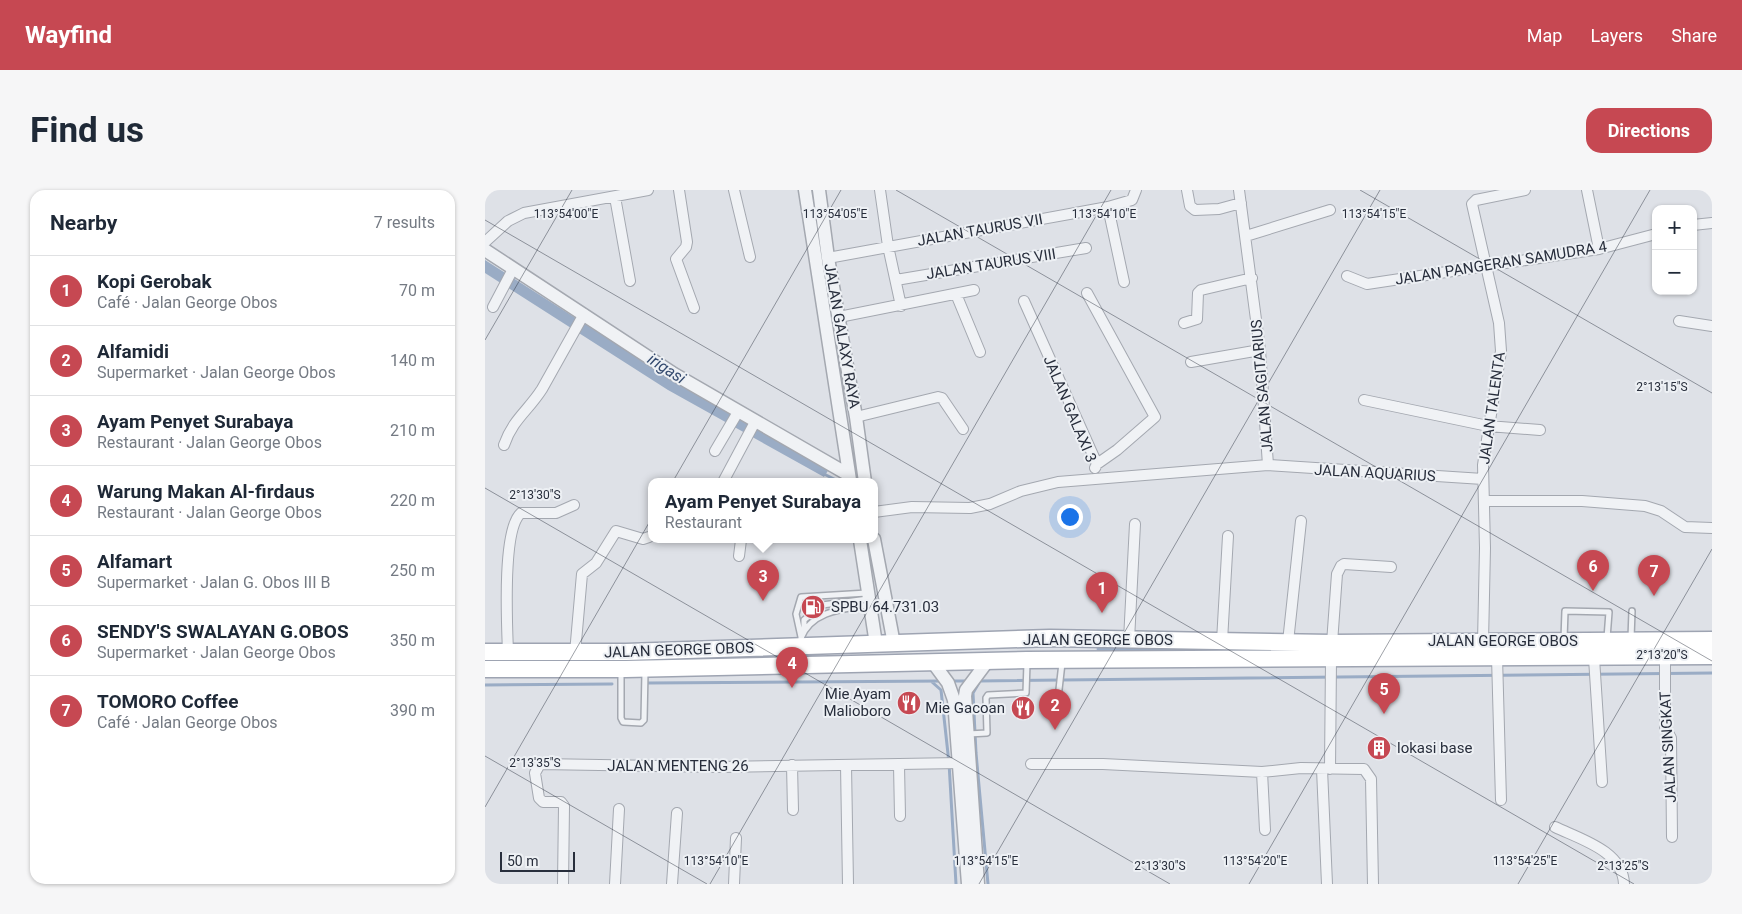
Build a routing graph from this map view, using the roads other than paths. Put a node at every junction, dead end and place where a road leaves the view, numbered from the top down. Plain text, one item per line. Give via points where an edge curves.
1 (648, 190) edge
2 (679, 190) edge
3 (734, 190) edge
4 (805, 190) edge
5 (819, 190) edge
6 (880, 190) edge
7 (1187, 190) edge
8 (1239, 190) edge
9 (1525, 190) edge
10 (1587, 190) edge
11 (1134, 195) edge
12 (615, 197) junction
13 (1241, 204) junction
14 (1108, 207) junction
15 (1330, 210) dead end
16 (1712, 223) edge
17 (818, 225) junction
18 (1697, 225) edge
19 (1652, 235) edge
20 (1246, 236) junction
21 (485, 242) edge
22 (888, 246) junction
23 (1086, 248) dead end
24 (1599, 248) junction
25 (485, 250) edge
26 (750, 257) dead end
27 (828, 258) junction
28 (1486, 266) junction
29 (510, 274) junction
30 (1347, 276) dead end
31 (1252, 278) junction
32 (896, 280) junction
33 (630, 281) dead end
34 (1124, 282) dead end
35 (975, 290) dead end
36 (1087, 293) dead end
37 (956, 294) junction
38 (1024, 301) dead end
39 (901, 306) junction
40 (493, 307) dead end
41 (694, 308) dead end
42 (582, 317) junction
43 (839, 317) junction
44 (1679, 321) dead end
45 (1184, 324) dead end
46 (1712, 326) edge
47 (1260, 350) junction
48 (980, 352) dead end
49 (1191, 362) dead end
50 (1364, 400) dead end
51 (856, 417) junction
52 (735, 418) junction
53 (752, 426) junction
54 (1488, 426) junction
55 (963, 430) dead end
56 (1540, 430) dead end
57 (504, 445) dead end
58 (715, 451) dead end
59 (1097, 464) junction
60 (1268, 465) junction
61 (725, 478) edge
62 (850, 478) edge
63 (864, 478) edge
64 (1091, 478) junction
65 (1483, 478) junction
66 (1484, 500) junction
67 (574, 505) dead end
68 (878, 511) edge
69 (1301, 521) dead end
70 (1135, 524) dead end
71 (1712, 528) edge
72 (1228, 536) dead end
73 (648, 537) edge
74 (741, 543) edge
75 (860, 543) edge
76 (875, 543) edge
77 (739, 556) dead end
78 (1391, 567) dead end
79 (869, 599) junction
80 (1632, 611) dead end
81 (1129, 640) junction
82 (1712, 640) edge
83 (799, 641) junction
84 (1222, 641) junction
85 (1564, 641) junction
86 (1607, 641) junction
87 (1631, 641) junction
88 (1288, 642) junction
89 (1307, 642) junction
90 (1483, 642) junction
91 (1332, 643) junction
92 (876, 644) junction
93 (894, 644) junction
94 (485, 652) edge
95 (508, 652) junction
96 (575, 653) junction
97 (1712, 656) edge
98 (1497, 657) junction
99 (1594, 658) junction
100 (1665, 658) junction
101 (1027, 660) junction
102 (1063, 660) junction
103 (1308, 660) junction
104 (1331, 660) junction
105 (987, 662) junction
106 (934, 664) junction
107 (645, 668) junction
108 (485, 669) edge
109 (621, 669) junction
110 (1057, 707) dead end
111 (967, 734) junction
112 (960, 763) junction
113 (1031, 764) dead end
114 (792, 765) junction
115 (845, 765) junction
116 (899, 765) junction
117 (1326, 769) junction
118 (1262, 772) junction
119 (1602, 782) dead end
120 (1501, 800) dead end
121 (619, 809) dead end
122 (793, 810) dead end
123 (677, 813) dead end
124 (900, 816) dead end
125 (1555, 827) dead end
126 (1265, 830) dead end
127 (1672, 836) dead end
128 (736, 838) dead end
129 (563, 884) edge
130 (615, 884) edge
131 (672, 884) edge
132 (734, 884) edge
133 (848, 884) edge
134 (968, 884) edge
135 (979, 884) edge
136 (1327, 884) edge
137 (1373, 884) edge
138 (1624, 884) edge

1 - 12 street
2 - 41 street via 687,242 676,259
3 - 26 street
4 - 17 street, JALAN GALAXY RAYA
5 - 17 street, JALAN GALAXY RAYA
6 - 22 street
7 - 13 street via 1190,206 1195,210
8 - 13 street, JALAN SAGITARIUS
9 - 28 street, JALAN TALENTA via 1476,200 1472,204
10 - 24 street
11 - 14 street, JALAN TAURUS VII
12 - 21 street via 524,213 508,221
12 - 33 street
13 - 20 street, JALAN SAGITARIUS
14 - 22 street, JALAN TAURUS VII
14 - 34 street
15 - 20 street
16 - 18 street
17 - 27 street, JALAN GALAXY RAYA
17 - 62 street, JALAN GALAXY RAYA
19 - 24 street, JALAN PANGERAN SAMUDRA 4
20 - 31 street, JALAN SAGITARIUS
22 - 27 street, JALAN TAURUS VII
22 - 32 street
23 - 32 street, JALAN TAURUS VIII
24 - 28 street, JALAN PANGERAN SAMUDRA 4
25 - 29 street
27 - 43 street, JALAN GALAXY RAYA
28 - 30 street, JALAN PANGERAN SAMUDRA 4 via 1367,284
28 - 54 street, JALAN TALENTA via 1499,323 1501,351
29 - 40 street
29 - 42 street
31 - 45 street via 1201,290 1198,293 1197,319
31 - 47 street, JALAN SAGITARIUS
32 - 39 street
35 - 37 street
36 - 59 street via 1155,417
37 - 39 street
37 - 48 street
38 - 59 street, JALAN GALAXI 3
39 - 43 street
42 - 52 street via 674,374
42 - 57 street via 535,400 514,421
43 - 51 street, JALAN GALAXY RAYA
44 - 46 street
47 - 49 street
47 - 60 street, JALAN SAGITARIUS
50 - 54 street
51 - 55 street via 938,397 942,398
51 - 63 street, JALAN GALAXY RAYA
52 - 53 street
52 - 58 street
53 - 61 street
53 - 62 street
54 - 56 street
54 - 65 street, JALAN TALENTA
59 - 64 street, JALAN GALAXI 3
60 - 64 street, JALAN SAGITARIUS
60 - 65 street, JALAN AQUARIUS
64 - 68 street, JALAN GALAXI 3 via 1021,490 990,504 970,508 912,507
65 - 66 street, JALAN TALENTA
66 - 71 street via 1582,501 1645,506 1661,511 1685,527
66 - 90 street, JALAN TALENTA
67 - 95 street via 556,513 521,513 513,523 508,550
69 - 88 street
70 - 81 street
72 - 84 street
73 - 96 street via 638,538 616,531 597,563 584,571
74 - 77 street
75 - 79 street
76 - 93 street
78 - 91 street via 1341,566 1337,574
79 - 83 lane via 827,612 804,630
79 - 83 lane via 801,597 796,614
79 - 92 street
80 - 87 lane
81 - 84 main road, JALAN GEORGE OBOS
81 - 93 main road, JALAN GEORGE OBOS via 1050,638
82 - 87 main road, JALAN GEORGE OBOS
83 - 92 main road, JALAN GEORGE OBOS
83 - 96 main road, JALAN GEORGE OBOS
84 - 88 main road, JALAN GEORGE OBOS
85 - 86 main road, JALAN GEORGE OBOS
85 - 86 lane via 1565,611 1570,611 1609,612
85 - 90 main road, JALAN GEORGE OBOS
86 - 87 main road, JALAN GEORGE OBOS
88 - 89 main road, JALAN GEORGE OBOS
89 - 91 main road, JALAN GEORGE OBOS
89 - 103 main road
90 - 91 main road, JALAN GEORGE OBOS
92 - 93 main road, JALAN GEORGE OBOS
94 - 95 main road, JALAN GEORGE OBOS
95 - 96 main road, JALAN GEORGE OBOS
97 - 100 main road, JALAN GEORGE OBOS
98 - 99 main road, JALAN GEORGE OBOS
98 - 104 main road, JALAN GEORGE OBOS
98 - 120 street
99 - 100 main road, JALAN GEORGE OBOS
99 - 119 street
100 - 127 street, JALAN SINGKAT via 1665,727 1671,738
101 - 102 main road, JALAN GEORGE OBOS
101 - 105 main road, JALAN GEORGE OBOS
101 - 111 lane via 1026,693 989,695 986,698 987,733
102 - 103 main road, JALAN GEORGE OBOS
102 - 110 lane
103 - 104 main road, JALAN GEORGE OBOS
104 - 117 street
105 - 106 main road, JALAN GEORGE OBOS
105 - 111 street via 965,693
106 - 107 main road, JALAN GEORGE OBOS
106 - 112 street via 948,683 954,700
107 - 109 main road, JALAN GEORGE OBOS
107 - 109 lane via 645,720 641,723 623,722 621,718
108 - 109 main road, JALAN GEORGE OBOS
111 - 135 street
112 - 116 street, JALAN MENTENG 26
112 - 134 street
113 - 118 street
114 - 115 street, JALAN MENTENG 26
114 - 122 street
114 - 129 street, JALAN MENTENG 26 via 540,764 535,773 539,798 543,802 561,802 564,806
115 - 116 street, JALAN MENTENG 26
115 - 133 street
116 - 124 street
117 - 118 street
117 - 136 street
117 - 137 street via 1364,769 1370,775
118 - 126 street
121 - 130 street
123 - 131 street
125 - 138 street via 1610,856 1622,871
128 - 132 street

